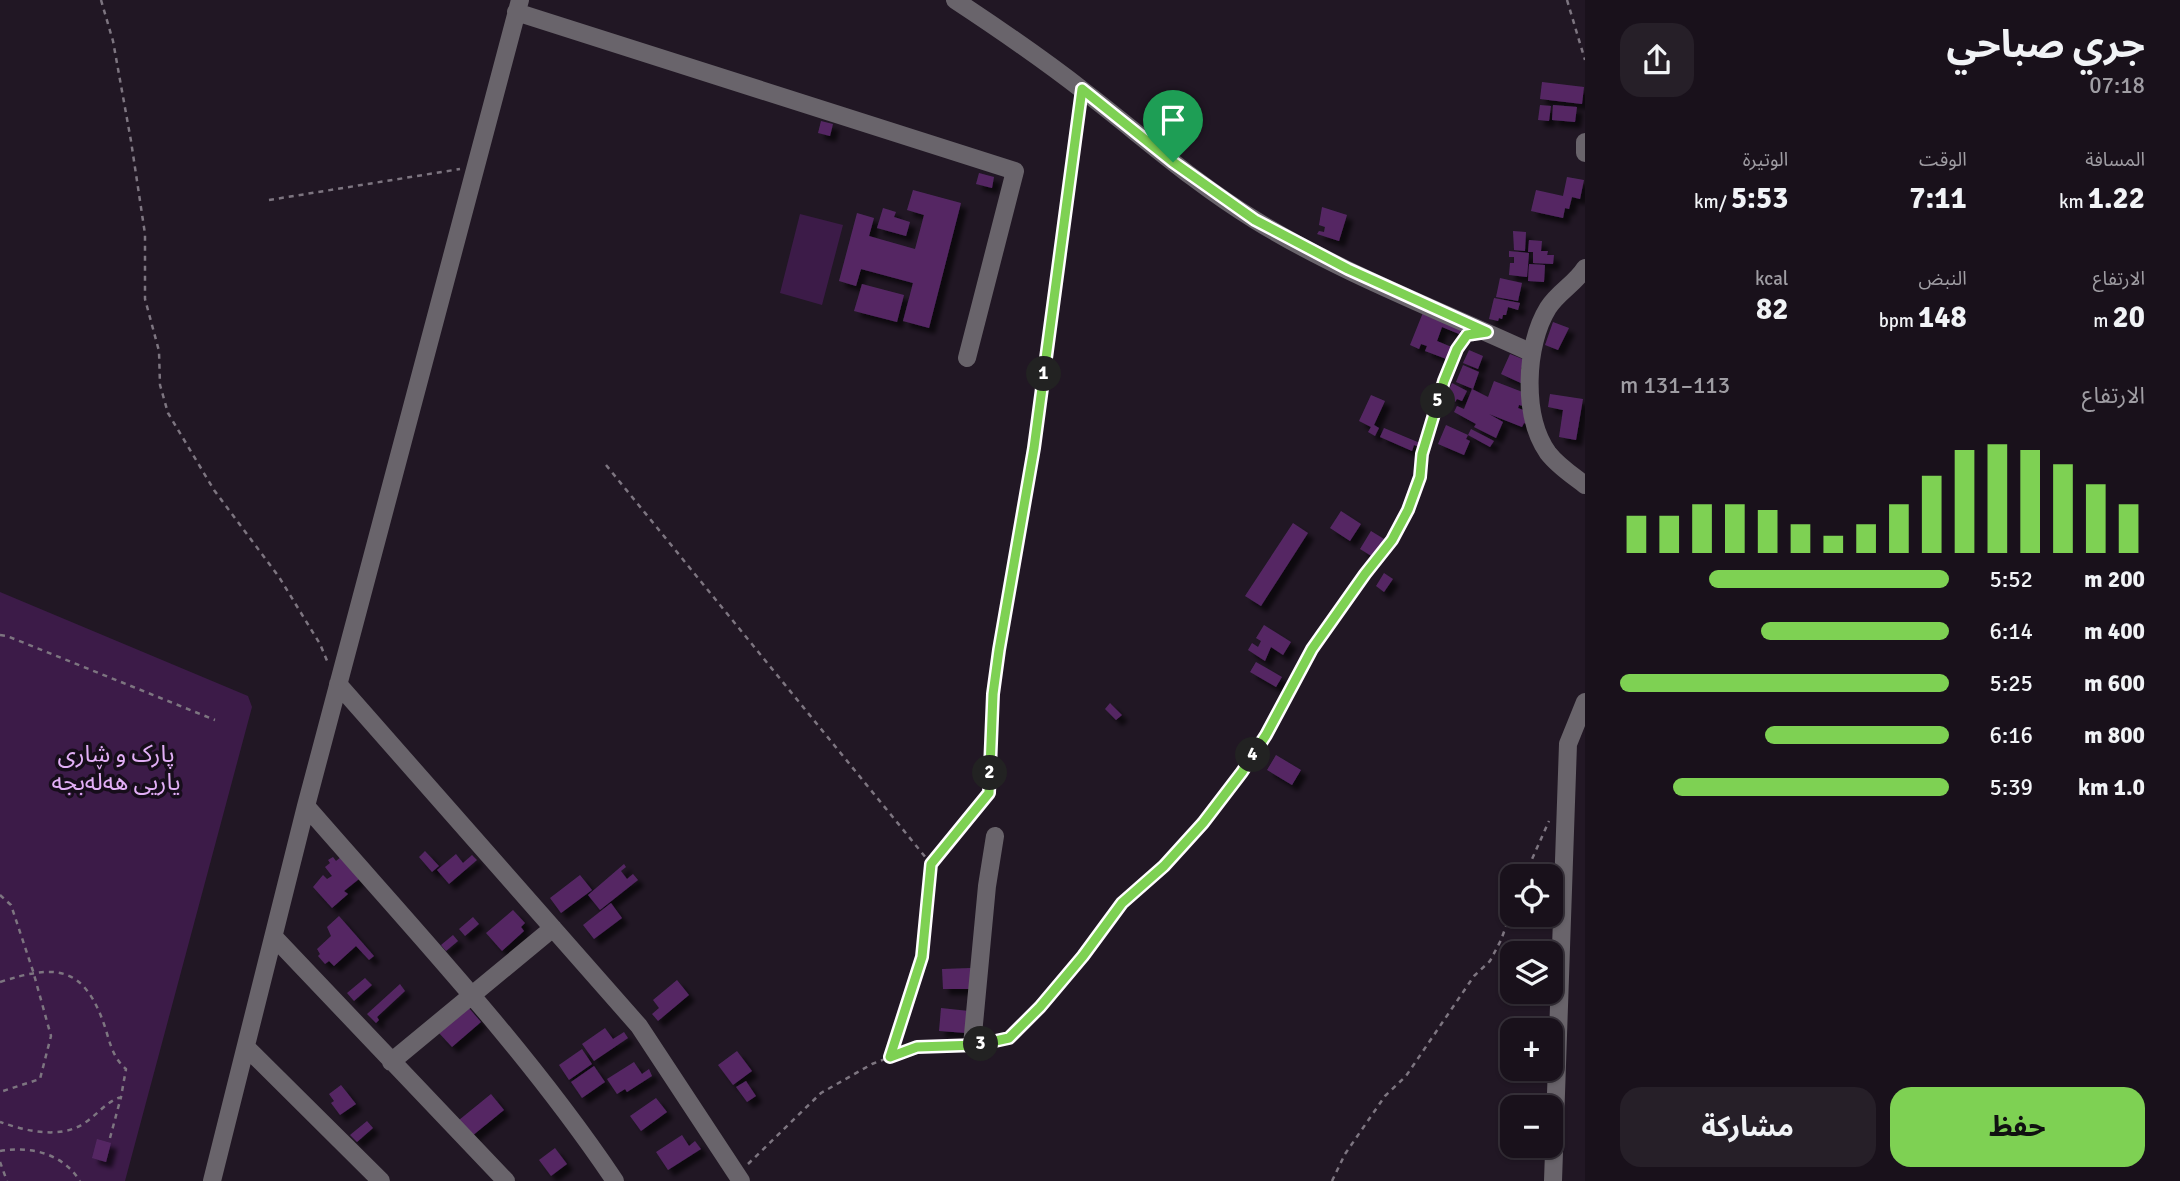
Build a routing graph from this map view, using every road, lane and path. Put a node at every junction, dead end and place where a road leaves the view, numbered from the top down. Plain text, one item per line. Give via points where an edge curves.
1 (101, 0) edge
2 (955, 0) edge
3 (1567, 0) edge
4 (518, 6) edge
5 (1585, 60) edge
6 (1082, 89) junction
7 (1585, 142) edge
8 (1585, 153) edge
9 (477, 166) junction
10 (269, 200) dead end
11 (1585, 268) edge
12 (1487, 332) junction
13 (1532, 353) junction
14 (967, 358) dead end
15 (606, 465) dead end
16 (1585, 485) edge
17 (0, 635) edge
18 (338, 684) junction
19 (1585, 702) edge
20 (215, 720) dead end
21 (306, 806) junction
22 (1551, 816) dead end
23 (995, 836) dead end
24 (931, 864) junction
25 (1530, 864) edge
26 (0, 895) edge
27 (1506, 927) edge
28 (553, 928) junction
29 (274, 937) junction
30 (33, 971) junction
31 (0, 982) edge
32 (471, 996) junction
33 (972, 1045) junction
34 (246, 1046) junction
35 (890, 1057) junction
36 (391, 1062) junction
37 (0, 1092) edge
38 (121, 1097) junction
39 (0, 1122) edge
40 (110, 1138) dead end
41 (0, 1151) edge
42 (0, 1162) edge
43 (218, 1177) edge
44 (739, 1178) edge
45 (7, 1181) edge
46 (80, 1181) edge
47 (381, 1181) edge
48 (506, 1181) edge
49 (615, 1181) edge
50 (1332, 1181) edge
51 (1553, 1181) edge

1 - 18 path via 131,141 145,234 145,299 168,413 214,491 279,576
2 - 6 street
3 - 5 path
4 - 9 street
4 - 14 street via 1015,171
6 - 12 street via 1255,220 1348,269
6 - 24 path via 1030,472 993,694 989,793
7 - 8 street
9 - 10 path
9 - 18 street
11 - 13 street via 1555,297 1535,336
12 - 13 street
12 - 33 path via 1467,335 1457,349 1429,426 1420,477 1392,540 1312,649 1242,772 1164,866 1122,903 1040,1007 1009,1038
13 - 16 street via 1530,391 1535,424 1547,452
15 - 24 path
17 - 20 path
18 - 21 street
18 - 28 street
19 - 51 street via 1568,744
21 - 29 street
21 - 32 street
22 - 25 path
23 - 33 street
24 - 35 path via 922,957
26 - 30 path via 11,905
27 - 50 path via 1490,961 1474,976 1406,1076 1385,1096
28 - 32 street
28 - 44 street via 639,1026
29 - 34 street
29 - 36 street
30 - 31 path
30 - 37 path via 51,1036 40,1079
30 - 38 path via 55,971 74,978 88,994 118,1062 126,1069
32 - 36 street
32 - 49 street via 576,1122
33 - 35 path via 917,1047
34 - 43 street
34 - 47 street
35 - 44 path via 821,1093
36 - 48 street
38 - 39 path via 109,1101 76,1128 48,1133
38 - 40 path
41 - 46 path via 41,1152 62,1162
42 - 45 path

